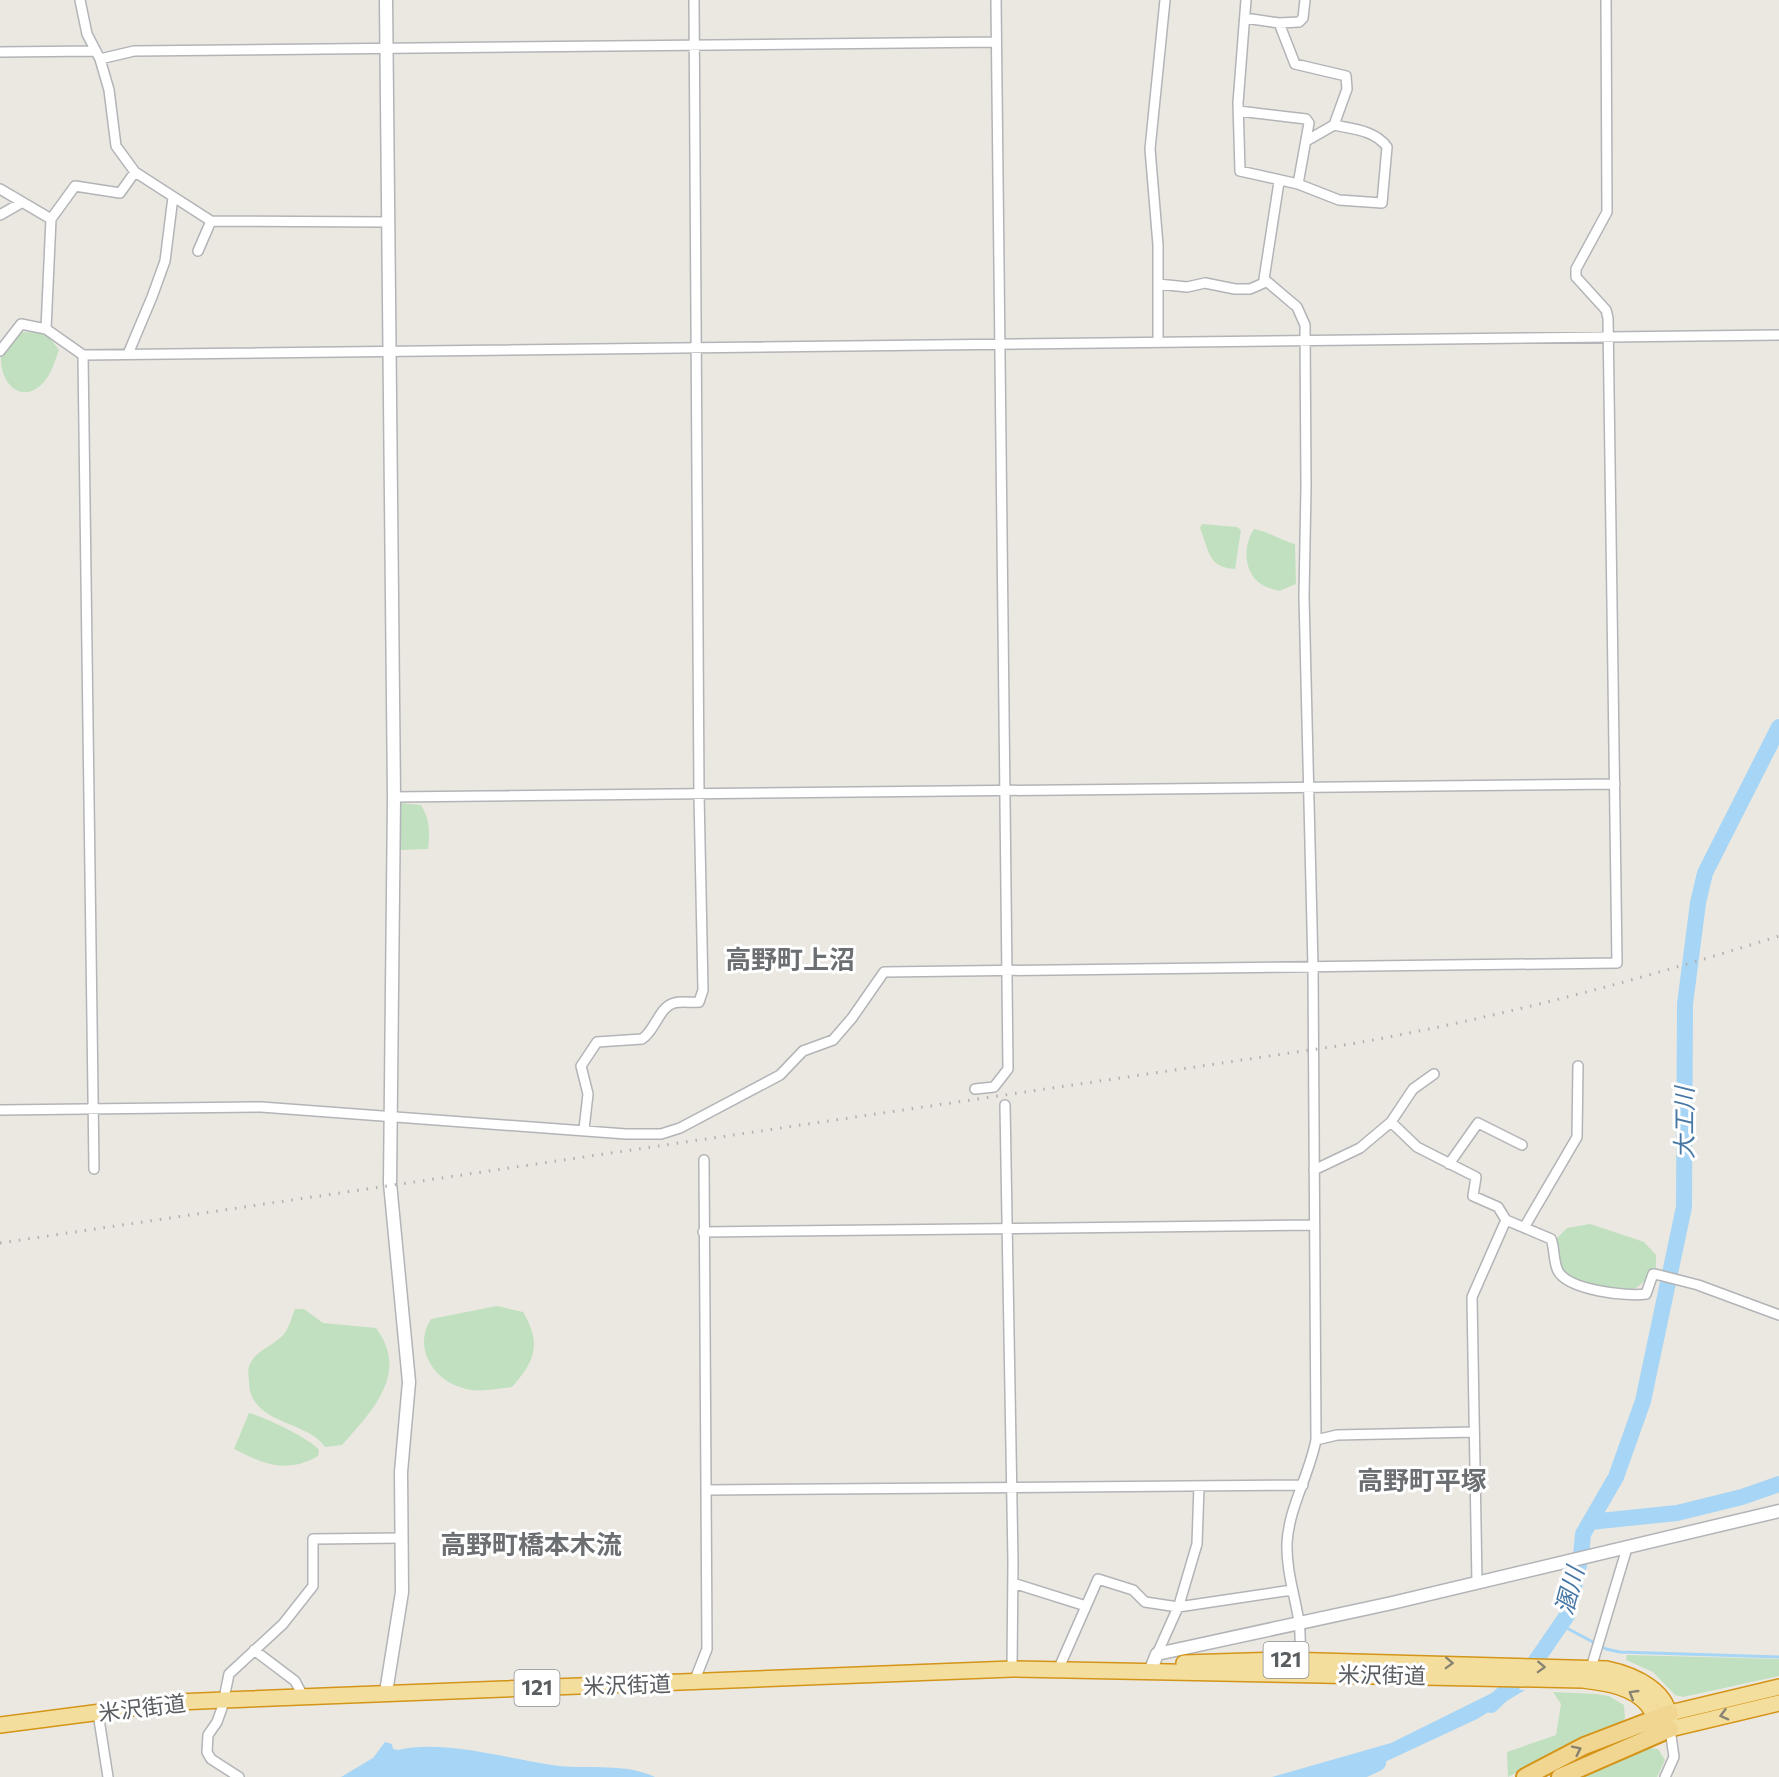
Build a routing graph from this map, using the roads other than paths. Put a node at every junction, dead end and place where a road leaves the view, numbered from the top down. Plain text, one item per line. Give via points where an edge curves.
1 (80, 0) edge
2 (386, 0) edge
3 (694, 0) edge
4 (996, 0) edge
5 (1165, 0) edge
6 (1246, 0) edge
7 (1305, 0) edge
8 (1606, 0) edge
9 (1245, 18) junction
10 (1279, 23) junction
11 (996, 42) junction
12 (695, 47) junction
13 (387, 49) junction
14 (0, 52) edge
15 (98, 55) junction
16 (1239, 111) junction
17 (1334, 125) junction
18 (1306, 141) junction
19 (135, 172) junction
20 (1279, 182) junction
21 (1298, 184) junction
22 (0, 189) edge
23 (173, 197) junction
24 (21, 203) junction
25 (0, 215) edge
26 (51, 219) junction
27 (211, 221) junction
28 (388, 222) junction
29 (198, 251) dead end
30 (1266, 282) junction
31 (1158, 284) junction
32 (46, 329) junction
33 (1779, 335) edge
34 (1607, 337) junction
35 (1304, 341) junction
36 (1158, 342) junction
37 (696, 346) junction
38 (999, 346) junction
39 (0, 351) edge
40 (389, 351) junction
41 (83, 354) junction
42 (128, 354) junction
43 (1615, 784) junction
44 (1310, 789) junction
45 (1004, 791) junction
46 (699, 794) junction
47 (394, 798) junction
48 (1312, 967) junction
49 (1005, 971) junction
50 (1578, 1066) dead end
51 (1434, 1074) dead end
52 (975, 1089) dead end
53 (1005, 1105) dead end
54 (93, 1109) junction
55 (0, 1110) edge
56 (391, 1115) junction
57 (1391, 1122) junction
58 (584, 1129) junction
59 (1522, 1145) dead end
60 (704, 1160) dead end
61 (1449, 1164) junction
62 (94, 1169) dead end
63 (1314, 1170) junction
64 (1506, 1220) junction
65 (1314, 1225) junction
66 (1525, 1226) junction
67 (1007, 1228) junction
68 (703, 1232) junction
69 (1779, 1315) edge
70 (1474, 1432) junction
71 (1316, 1440) junction
72 (1303, 1485) junction
73 (1199, 1486) junction
74 (1011, 1488) junction
75 (706, 1490) junction
76 (1779, 1510) edge
77 (402, 1538) junction
78 (1627, 1548) junction
79 (1013, 1583) junction
80 (1477, 1583) junction
81 (1292, 1590) junction
82 (1086, 1606) junction
83 (1178, 1607) junction
84 (1299, 1624) junction
85 (254, 1650) junction
86 (1153, 1664) junction
87 (1300, 1667) junction
88 (1012, 1669) junction
89 (1058, 1670) junction
90 (1587, 1672) junction
91 (694, 1683) junction
92 (1779, 1687) edge
93 (386, 1692) junction
94 (303, 1696) junction
95 (224, 1700) junction
96 (1779, 1703) edge
97 (98, 1713) junction
98 (1665, 1720) junction
99 (0, 1725) edge
100 (108, 1777) edge
101 (239, 1777) edge
102 (1525, 1777) edge
103 (1560, 1777) edge
104 (1665, 1777) edge

1 - 15 street via 87,34
2 - 13 street
3 - 12 street
4 - 11 street
5 - 31 street via 1150,149
6 - 9 street
7 - 10 street via 1299,22
8 - 34 street via 1607,213 1576,269 1576,277 1606,310
9 - 10 street
9 - 16 street
10 - 17 street via 1295,64 1346,76 1347,89
11 - 12 street
11 - 38 street
12 - 13 street
12 - 37 street
13 - 15 street via 134,51
13 - 28 street
14 - 15 street
15 - 19 street via 109,90 116,146
16 - 18 street via 1306,119
16 - 20 street via 1240,171
17 - 18 street
17 - 21 street via 1364,131 1383,141 1387,147 1384,200 1339,200
18 - 21 street
19 - 23 street
19 - 26 street via 120,193 75,186
20 - 21 street
20 - 30 street via 1264,271
22 - 24 street via 13,194
23 - 27 street
23 - 42 street via 165,261
24 - 25 street
24 - 26 street
26 - 32 street
27 - 28 street
27 - 29 street
28 - 40 street
30 - 31 street via 1250,289 1205,283 1187,288
30 - 35 street via 1297,307 1305,325
31 - 36 street
32 - 39 street via 21,324
32 - 41 street
33 - 34 street
34 - 35 street
34 - 43 street
35 - 36 street
35 - 44 street via 1304,596
36 - 38 street
37 - 38 street
37 - 40 street
37 - 46 street
38 - 45 street
40 - 42 street
40 - 47 street
41 - 42 street
41 - 54 street
43 - 44 street
43 - 48 street via 1617,963
44 - 45 street
44 - 48 street
45 - 46 street
45 - 49 street
46 - 47 street
46 - 58 street via 703,990 699,1002 674,1003 642,1039 597,1042 581,1066 588,1094
47 - 56 street
48 - 49 street
48 - 63 street
49 - 52 street via 1008,1069 994,1087
49 - 58 street via 884,972 833,1040 803,1051 780,1075 720,1109 661,1134
50 - 66 street via 1577,1137
51 - 57 street via 1413,1089
53 - 67 street
54 - 55 street
54 - 56 street via 261,1107
54 - 62 street
56 - 58 street
56 - 77 street via 390,1183 409,1382 401,1472
57 - 61 street via 1417,1147
57 - 63 street via 1360,1148
59 - 61 street via 1478,1123
60 - 68 street
61 - 64 street via 1476,1177 1473,1196 1498,1207
63 - 65 street
64 - 66 street
64 - 70 street via 1472,1297
65 - 67 street
65 - 71 street
66 - 69 street via 1551,1239 1558,1270 1576,1283 1634,1296 1646,1294 1653,1274 1688,1282
67 - 68 street
67 - 74 street
68 - 75 street
70 - 71 street via 1338,1435
70 - 80 street
71 - 72 street
72 - 73 street
72 - 81 street via 1289,1527 1287,1561
73 - 74 street
73 - 83 street via 1197,1544
74 - 75 street
74 - 79 street
75 - 91 street via 707,1649
76 - 78 street
77 - 85 street via 313,1539 313,1586 283,1623
77 - 93 street via 402,1592
78 - 80 street
78 - 90 street
79 - 82 street
79 - 88 street
80 - 84 street
81 - 83 street
81 - 84 street
82 - 83 street via 1098,1580 1133,1590 1145,1602
82 - 89 street
83 - 86 street
84 - 86 street
84 - 87 street
85 - 94 street via 295,1681
85 - 95 street via 228,1674
86 - 87 highway, 米沢街道 / 121
86 - 89 highway, 米沢街道 / 121
87 - 90 highway, 米沢街道 / 121
88 - 89 highway, 米沢街道 / 121
88 - 91 highway, 米沢街道 / 121
90 - 98 highway, 米沢街道 / 121 via 1635,1694
91 - 93 highway, 米沢街道 / 121
92 - 98 highway
93 - 94 highway, 米沢街道 / 121
94 - 95 highway, 米沢街道 / 121
95 - 97 highway, 米沢街道 / 121
95 - 101 street via 218,1722 208,1735 207,1752 211,1759
96 -> 98 highway
97 - 99 highway, 米沢街道 / 121
97 - 100 street
102 -> 98 highway via 1584,1746 1636,1725
98 - 103 highway via 1643,1740
98 - 104 street via 1674,1757

